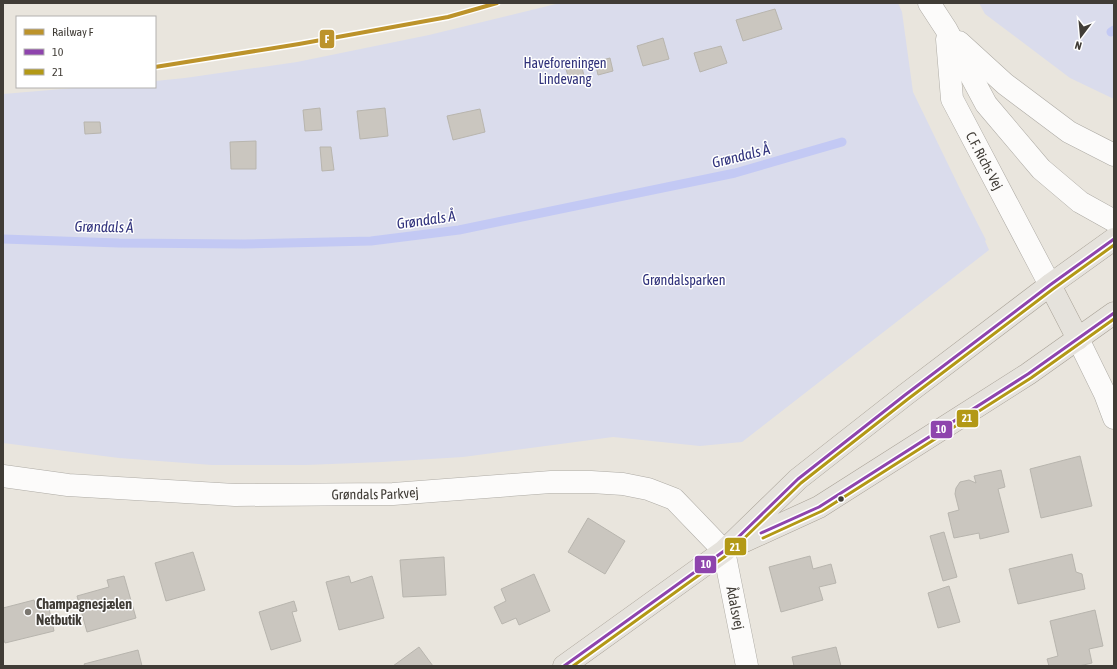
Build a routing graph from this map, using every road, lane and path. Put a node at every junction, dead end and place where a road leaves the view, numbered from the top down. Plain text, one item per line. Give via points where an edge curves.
1 (929, 3) edge
2 (946, 30) junction
3 (1114, 155) edge
4 (1114, 221) edge
5 (1114, 238) edge
6 (1050, 285) junction
7 (1114, 313) edge
8 (1078, 338) junction
9 (1114, 418) edge
10 (3, 476) edge
11 (724, 550) junction
12 (746, 664) edge
13 (564, 666) edge

1 - 2 street, C.F. Richs Vej
2 - 3 street, C.F. Richs Vej via 1005,84 1069,132
2 - 4 street, C.F. Richs Vej via 986,104 1042,169 1080,202
2 - 6 street, C.F. Richs Vej via 952,99
5 - 6 main road
6 - 8 main road
6 - 11 main road via 798,479
7 - 8 main road
8 - 9 street
8 - 11 main road via 1028,374 819,507
10 - 11 street, Grøndals Parkvej via 68,485 235,495 393,494 551,482 623,484 648,489 674,499
11 - 12 street, Ådalsvej
11 - 13 main road

